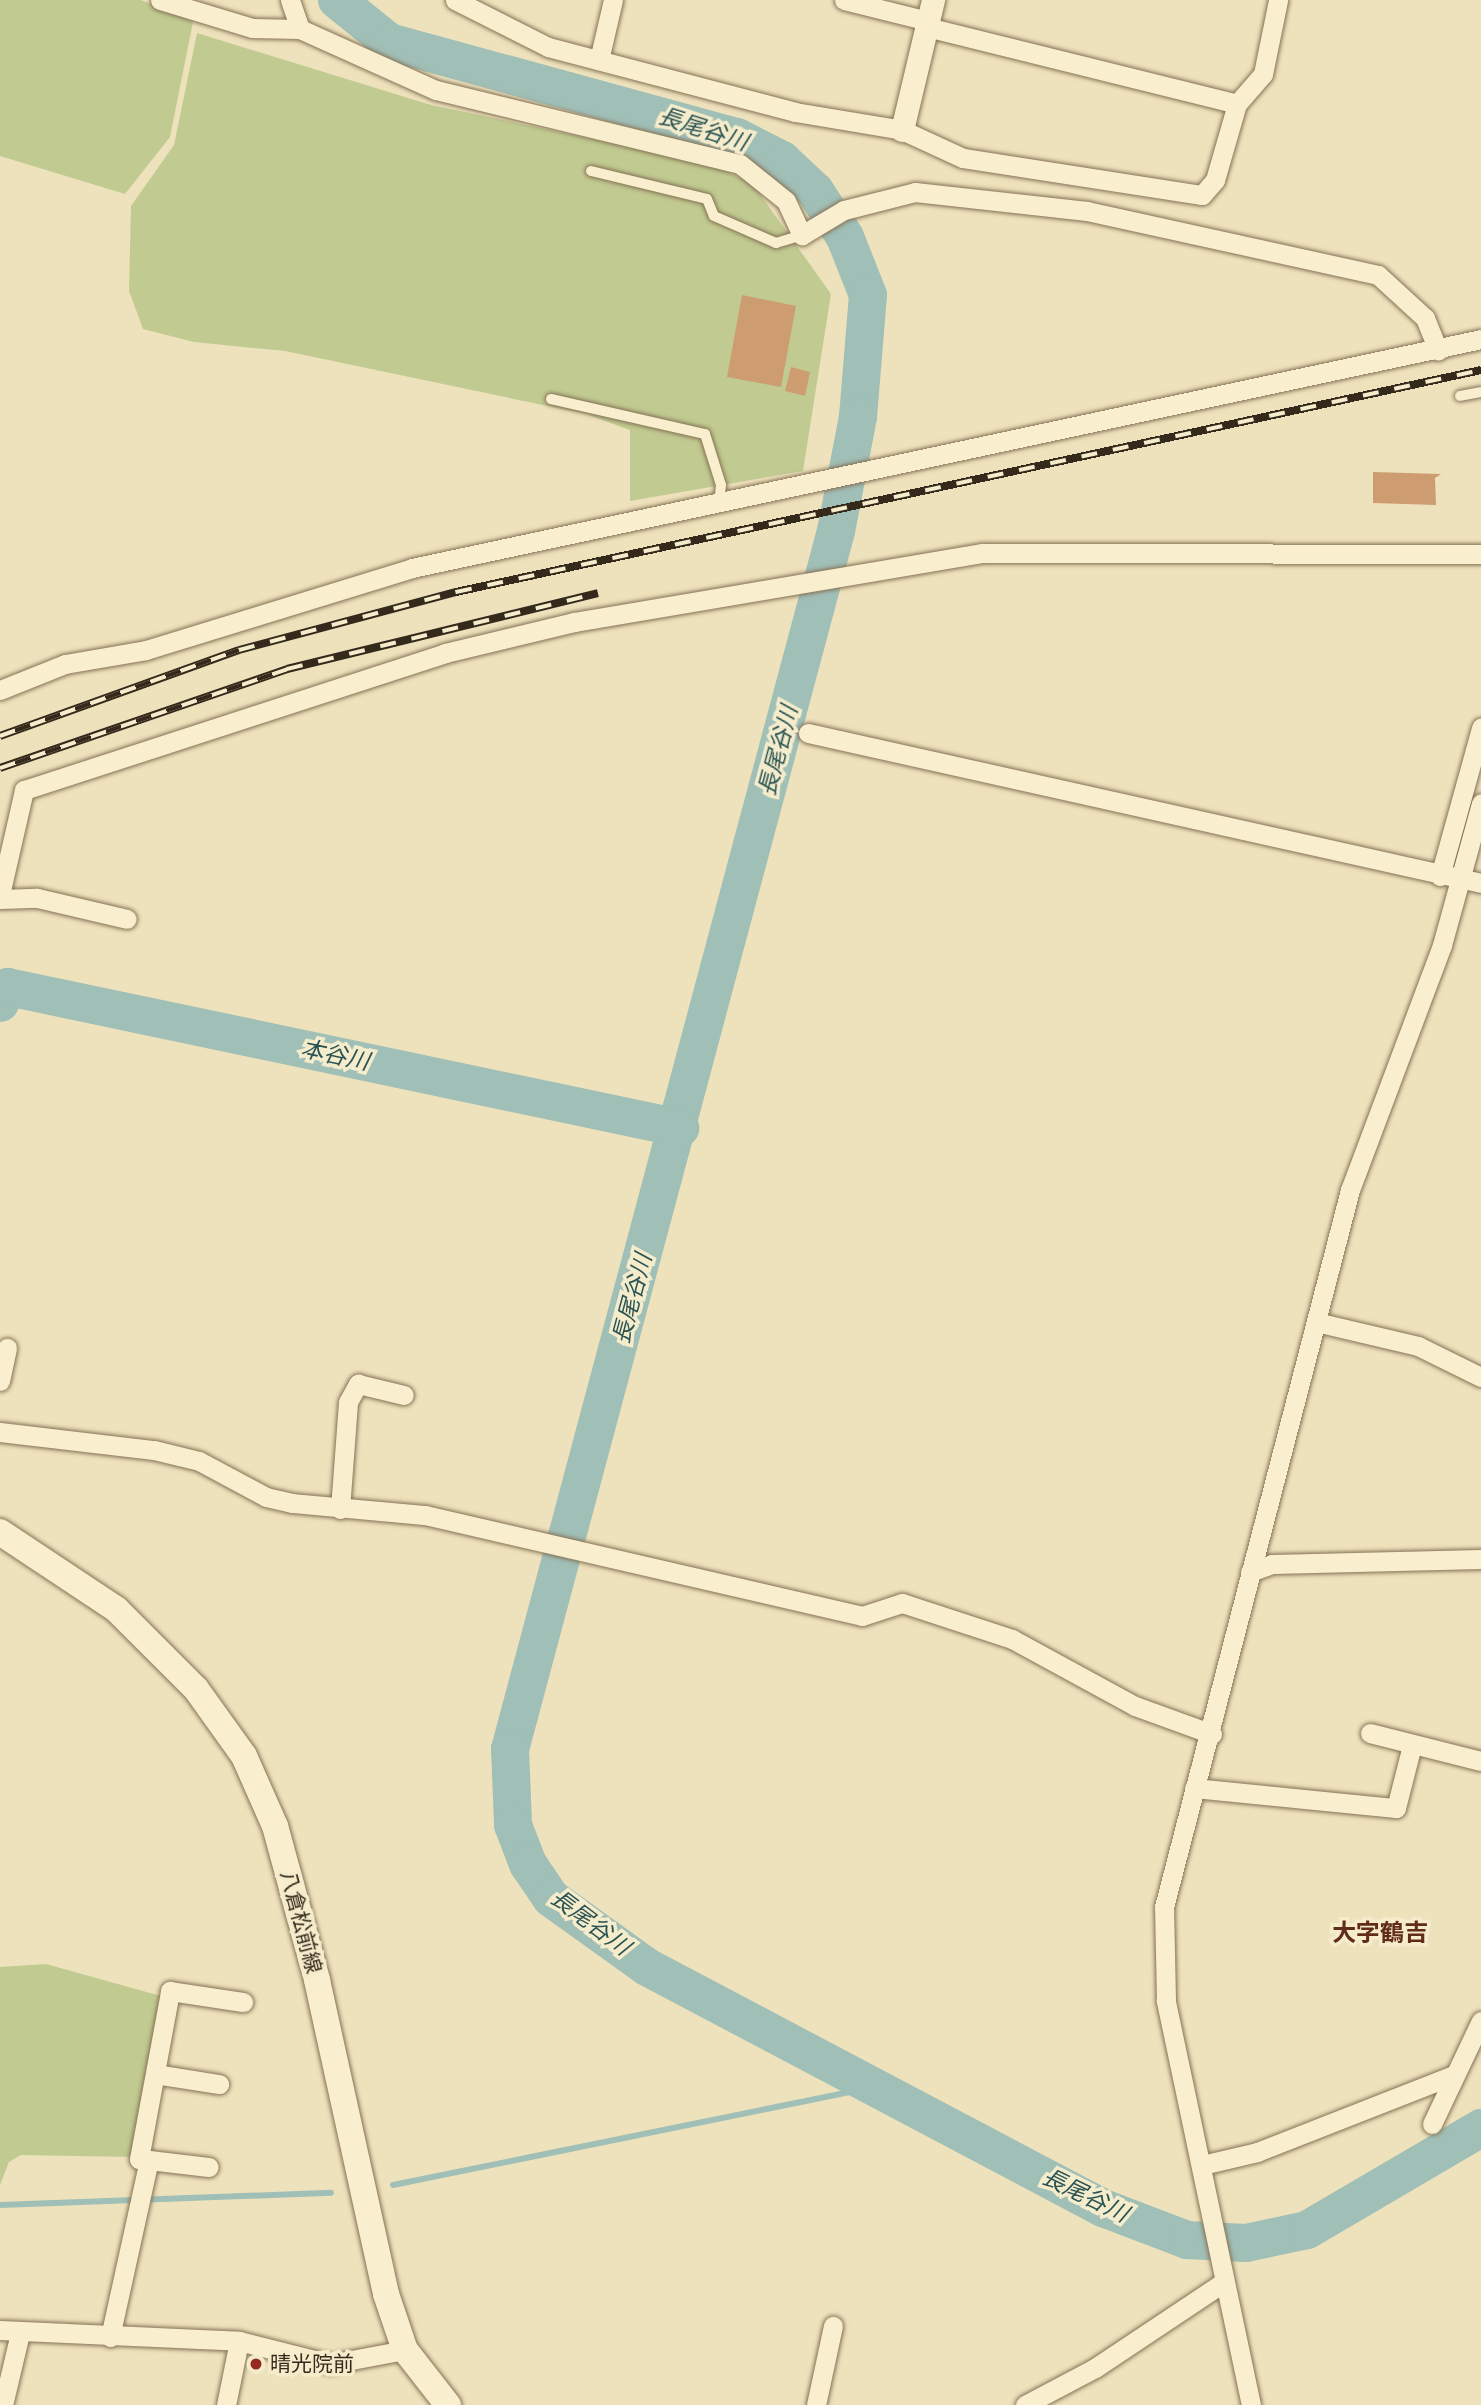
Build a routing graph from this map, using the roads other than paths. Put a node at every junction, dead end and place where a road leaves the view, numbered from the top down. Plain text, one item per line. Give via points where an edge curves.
1 (160, 0) edge
2 (290, 0) edge
3 (455, 0) edge
4 (612, 0) edge
5 (844, 0) edge
6 (1278, 0) edge
7 (929, 16) edge
8 (300, 29) junction
9 (599, 60) junction
10 (1237, 104) junction
11 (902, 130) junction
12 (592, 171) dead end
13 (806, 233) junction
14 (1481, 339) edge
15 (1438, 350) junction
16 (1481, 392) edge
17 (1460, 396) dead end
18 (551, 399) dead end
19 (719, 505) junction
20 (1481, 554) edge
21 (0, 690) edge
22 (1481, 728) edge
23 (808, 733) dead end
24 (1481, 803) edge
25 (1440, 876) junction
26 (1460, 880) junction
27 (1481, 883) edge
28 (0, 897) edge
29 (127, 919) dead end
30 (1316, 1322) junction
31 (7, 1348) dead end
32 (1481, 1377) edge
33 (0, 1381) edge
34 (404, 1395) dead end
35 (0, 1432) edge
36 (340, 1509) junction
37 (0, 1532) edge
38 (1481, 1559) edge
39 (1250, 1572) junction
40 (1370, 1733) dead end
41 (1212, 1734) junction
42 (1412, 1745) junction
43 (1481, 1761) edge
44 (1194, 1788) junction
45 (243, 2002) dead end
46 (1481, 2021) edge
47 (155, 2074) junction
48 (1453, 2075) junction
49 (219, 2084) dead end
50 (1432, 2124) dead end
51 (149, 2160) junction
52 (1202, 2165) junction
53 (209, 2167) dead end
54 (1224, 2283) junction
55 (833, 2326) dead end
56 (10, 2331) edge
57 (110, 2337) junction
58 (239, 2341) junction
59 (405, 2350) junction
60 (3, 2405) edge
61 (226, 2405) edge
62 (448, 2405) edge
63 (816, 2405) edge
64 (1025, 2405) edge
65 (1251, 2405) edge

1 - 8 street via 252,29
2 - 8 street
3 - 9 street via 548,47
4 - 9 street
5 - 7 street
6 - 10 street via 1263,74
7 - 10 street
7 - 11 street
8 - 13 street via 436,90 740,164 786,201
9 - 11 street via 795,112
10 - 11 street via 1215,180 1202,195 963,158
12 - 13 lane via 707,199 715,216 776,243
13 - 15 street via 844,210 915,192 1087,211 1378,275 1403,292 1425,318
14 - 15 street
15 - 19 street
16 - 17 lane
18 - 19 lane via 705,435 721,485
19 - 21 street via 412,568 146,650 65,664
20 - 28 street via 982,553 791,583 445,653 24,790
22 - 25 street
23 - 25 street
24 - 26 street
25 - 26 street
26 - 27 street
26 - 30 street via 1442,945 1350,1190
28 - 29 street via 37,898
30 - 32 street via 1418,1346
30 - 39 street
31 - 33 street
34 - 36 street via 358,1384 348,1402
35 - 36 street via 176,1455 224,1471 266,1497
36 - 41 street via 425,1515 862,1616 902,1603 1012,1639 1135,1706
37 - 59 main road, 八倉松前線 via 116,1609 196,1689 244,1756 275,1826 317,1980 356,2181
38 - 39 street via 1272,1564
39 - 41 street
40 - 42 street
41 - 44 street
42 - 43 street
42 - 44 street via 1396,1808
44 - 52 street via 1160,1941
45 - 47 street via 170,1991
46 - 48 street
47 - 49 street
47 - 51 street via 139,2159
48 - 50 street
48 - 52 street via 1257,2152
51 - 53 street
51 - 57 street
52 - 54 street
54 - 64 street via 1095,2368
54 - 65 street
55 - 63 street
56 - 57 street
56 - 60 street
57 - 58 street
58 - 59 street via 330,2364
58 - 61 street
59 - 62 main road, 八倉松前線

